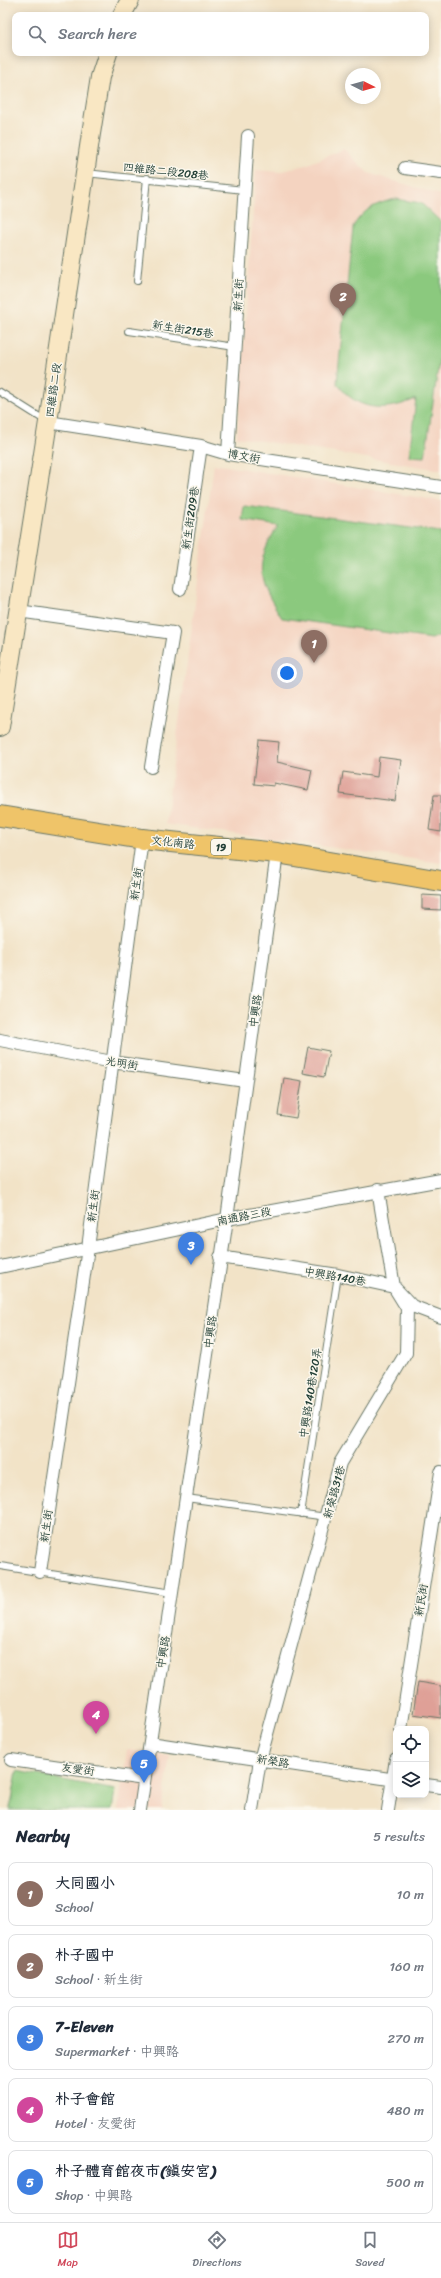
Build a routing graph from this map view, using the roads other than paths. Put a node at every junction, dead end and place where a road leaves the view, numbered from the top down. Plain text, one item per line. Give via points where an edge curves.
1 (130, 0) edge
2 (124, 12) edge
3 (107, 56) edge
4 (248, 136) dead end
5 (405, 168) dead end
6 (85, 173) junction
7 (441, 173) edge
8 (147, 178) junction
9 (244, 190) junction
10 (137, 281) dead end
11 (129, 331) dead end
12 (235, 347) junction
13 (0, 392) edge
14 (48, 422) junction
15 (201, 446) junction
16 (228, 454) junction
17 (441, 487) edge
18 (180, 589) dead end
19 (18, 611) junction
20 (0, 727) edge
21 (151, 767) dead end
22 (0, 816) edge
23 (142, 839) junction
24 (277, 853) junction
25 (441, 881) edge
26 (0, 1040) edge
27 (112, 1062) junction
28 (245, 1080) junction
29 (441, 1180) edge
30 (378, 1190) junction
31 (227, 1219) junction
32 (88, 1248) junction
33 (220, 1257) junction
34 (0, 1267) edge
35 (338, 1275) junction
36 (394, 1287) junction
37 (441, 1317) edge
38 (441, 1472) edge
39 (186, 1498) junction
40 (301, 1514) junction
41 (327, 1517) junction
42 (0, 1566) edge
43 (40, 1572) junction
44 (172, 1592) junction
45 (401, 1726) edge
46 (150, 1742) junction
47 (11, 1760) dead end
48 (260, 1760) junction
49 (144, 1779) junction
50 (393, 1780) edge
51 (393, 1785) edge
52 (429, 1785) edge
53 (441, 1787) edge
54 (140, 1810) edge
55 (252, 1810) edge
56 (388, 1810) edge

1 - 2 street
3 - 6 street, 四維路二段 via 100,77
4 - 9 street, 新生街
5 - 7 street
6 - 8 lane, 四維路二段208巷
6 - 14 street, 四維路二段
8 - 9 lane, 四維路二段208巷
8 - 10 lane
9 - 12 street, 新生街
11 - 12 lane, 新生街215巷
12 - 16 street, 新生街
13 - 14 lane
14 - 15 street, 博文街
14 - 19 street, 四維路二段
15 - 16 street, 博文街
15 - 18 street, 新生街209巷
16 - 17 street, 博文街
19 - 20 street, 四維路二段
19 - 21 street via 173,633
22 - 23 main road, 文化南路 / 19
23 - 24 main road, 文化南路 / 19
23 - 27 street, 新生街
24 - 25 main road, 文化南路 / 19
24 - 28 street, 中興路
26 - 27 street, 光明街
27 - 28 street, 光明街
27 - 32 street, 新生街
28 - 31 street, 中興路
29 - 30 street, 南通路三段
30 - 31 street, 南通路三段
30 - 36 street, 新榮路31巷
31 - 32 street, 南通路三段
31 - 33 street, 中興路
32 - 34 street, 南通路三段
32 - 43 street, 新生街
33 - 35 street, 中興路140巷
33 - 39 street, 中興路
35 - 36 street, 中興路140巷
35 - 40 lane, 中興路140巷120弄
36 - 37 street via 412,1306
36 - 41 street, 新榮路31巷 via 407,1308 406,1353 340,1463
38 - 45 street, 新民街
39 - 40 lane
39 - 44 street, 中興路
40 - 41 lane
41 - 48 street, 新榮路31巷
42 - 43 lane
43 - 44 lane
44 - 46 street, 中興路
46 - 48 street, 新榮路
46 - 49 street, 中興路
47 - 49 street, 友愛街
48 - 50 street, 新榮路
48 - 55 street, 新榮路31巷
49 - 54 street, 中興路
51 - 56 street
52 - 53 street

